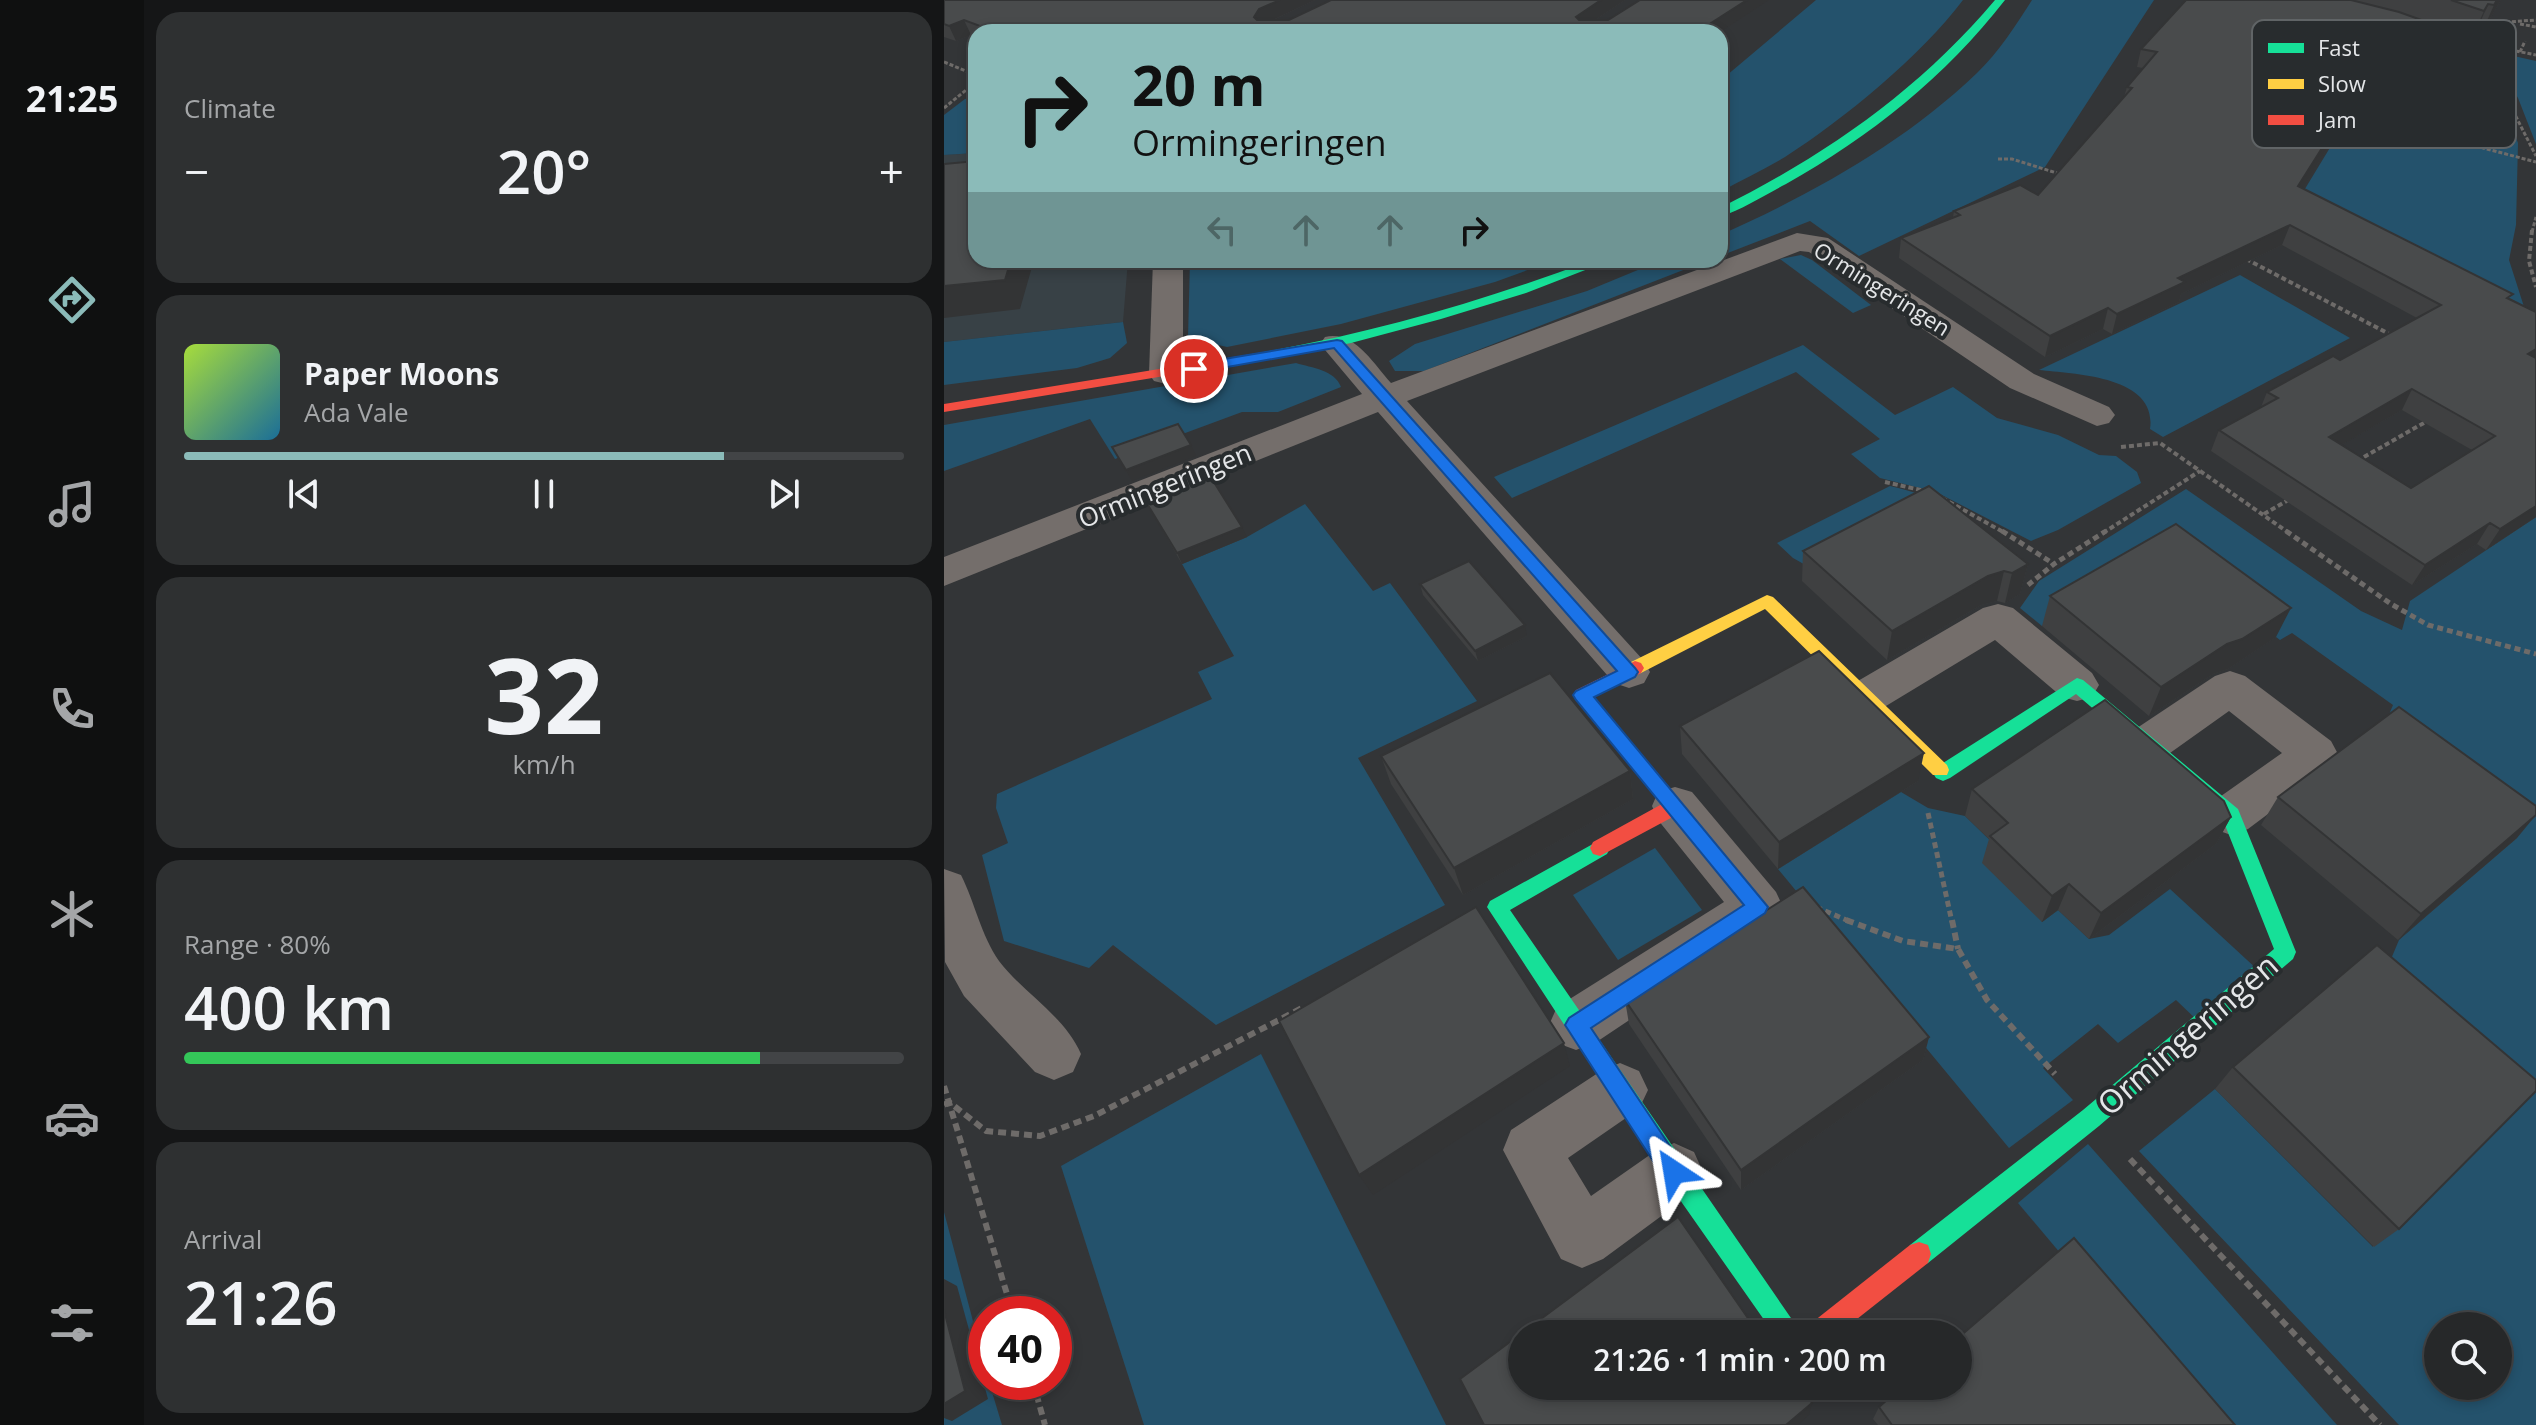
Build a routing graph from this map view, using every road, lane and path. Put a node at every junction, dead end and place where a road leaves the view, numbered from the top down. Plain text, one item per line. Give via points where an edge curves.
1 (2000, 0) edge
2 (2536, 20) edge
3 (2516, 22) edge
4 (2516, 23) edge
5 (2536, 27) edge
6 (2525, 41) dead end
7 (2516, 51) edge
8 (2520, 52) junction
9 (2536, 55) edge
10 (944, 62) edge
11 (968, 72) edge
12 (968, 88) edge
13 (944, 108) edge
14 (2516, 118) edge
15 (2492, 148) edge
16 (1998, 159) dead end
17 (2536, 159) edge
18 (2072, 178) edge
19 (1728, 209) edge
20 (2536, 217) edge
21 (2236, 254) edge
22 (1728, 266) edge
23 (1168, 268) edge
24 (1584, 268) edge
25 (1722, 268) edge
26 (2536, 287) edge
27 (2404, 342) edge
28 (1337, 344) junction
29 (1166, 374) junction
30 (1385, 397) junction
31 (944, 408) edge
32 (2436, 416) edge
33 (2104, 431) joint
34 (2356, 461) edge
35 (2200, 471) junction
36 (1885, 482) dead end
37 (2303, 492) edge
38 (2263, 514) junction
39 (944, 572) edge
40 (2536, 654) edge
41 (1629, 672) junction
42 (2077, 685) junction
43 (1866, 697) junction
44 (2147, 745) junction
45 (1943, 773) junction
46 (1675, 806) junction
47 (2231, 815) junction
48 (944, 890) edge
49 (1758, 907) junction
50 (1958, 949) junction
51 (1316, 1001) edge
52 (1576, 1025) junction
53 (1054, 1054) dead end
54 (944, 1086) edge
55 (1620, 1090) junction
56 (947, 1104) edge
57 (2092, 1117) junction
58 (1674, 1172) junction
59 (1007, 1296) edge
60 (1779, 1320) edge
61 (1836, 1320) edge
62 (1038, 1400) edge
63 (1045, 1425) edge
64 (2380, 1425) edge

1 - 19 street via 1955,55 1862,133
2 - 3 path
4 - 5 path
6 - 8 path
7 - 8 path
8 - 9 path
10 - 11 path
12 - 13 path
14 - 17 path
15 - 17 path
16 - 18 path
20 - 26 path via 2527,252
21 - 27 path
22 - 33 street, Ormingeringen via 1780,246 1817,244
23 - 29 street
24 - 28 street
25 - 30 street, Ormingeringen
28 - 29 street
28 - 30 street
29 - 31 street
30 - 39 street, Ormingeringen
30 - 41 street
32 - 34 path
33 - 35 path via 2139,448 2160,443
35 - 36 path via 2054,564 1974,513 1936,495
35 - 38 path
37 - 38 path
38 - 40 path via 2428,625
41 - 43 street via 1767,601
41 - 46 street via 1582,695
42 - 43 street, Ormingeringen via 1998,619
42 - 44 street, Ormingeringen
42 - 45 street
43 - 45 street
44 - 47 street, Ormingeringen
44 - 47 street via 2230,688 2315,754
45 - 50 path via 1928,818
46 - 49 street
46 - 52 street via 1497,907
47 - 57 street, Ormingeringen via 2286,952
48 - 53 street via 963,946 982,979
49 - 50 path via 1780,892 1892,937 1933,950
49 - 52 street
50 - 57 path via 1987,1000
51 - 56 path via 1094,1116 1040,1136 986,1131
52 - 55 street
54 - 56 path
55 - 58 street
55 - 58 street via 1531,1150 1582,1238
56 - 59 path
57 - 61 street, Ormingeringen
57 - 64 path
58 - 60 street
62 - 63 path

